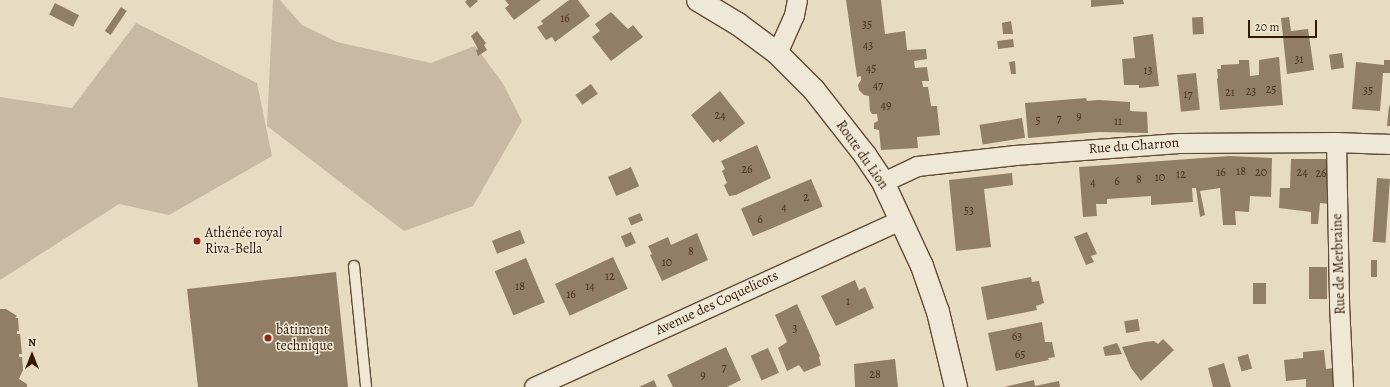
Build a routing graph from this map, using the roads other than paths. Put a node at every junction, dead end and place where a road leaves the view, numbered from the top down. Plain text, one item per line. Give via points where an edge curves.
1 (698, 0) edge
2 (797, 0) edge
3 (777, 53) junction
4 (1336, 142) junction
5 (1390, 144) edge
6 (883, 182) junction
7 (901, 220) junction
8 (354, 266) dead end
9 (366, 387) edge
10 (534, 387) edge
11 (956, 387) edge
12 (1344, 387) edge

1 - 3 street, Route du Lion via 738,24
2 - 3 street via 794,15
3 - 6 street, Route du Lion via 814,90 865,154
4 - 5 street, Rue du Charron
4 - 6 street, Rue du Charron via 1179,143 1015,154 917,166
4 - 12 street, Rue de Merbraine
6 - 7 street, Route du Lion
7 - 10 street, Avenue des Coquelicots
7 - 11 street, Route du Lion via 922,266 938,312
8 - 9 lane

